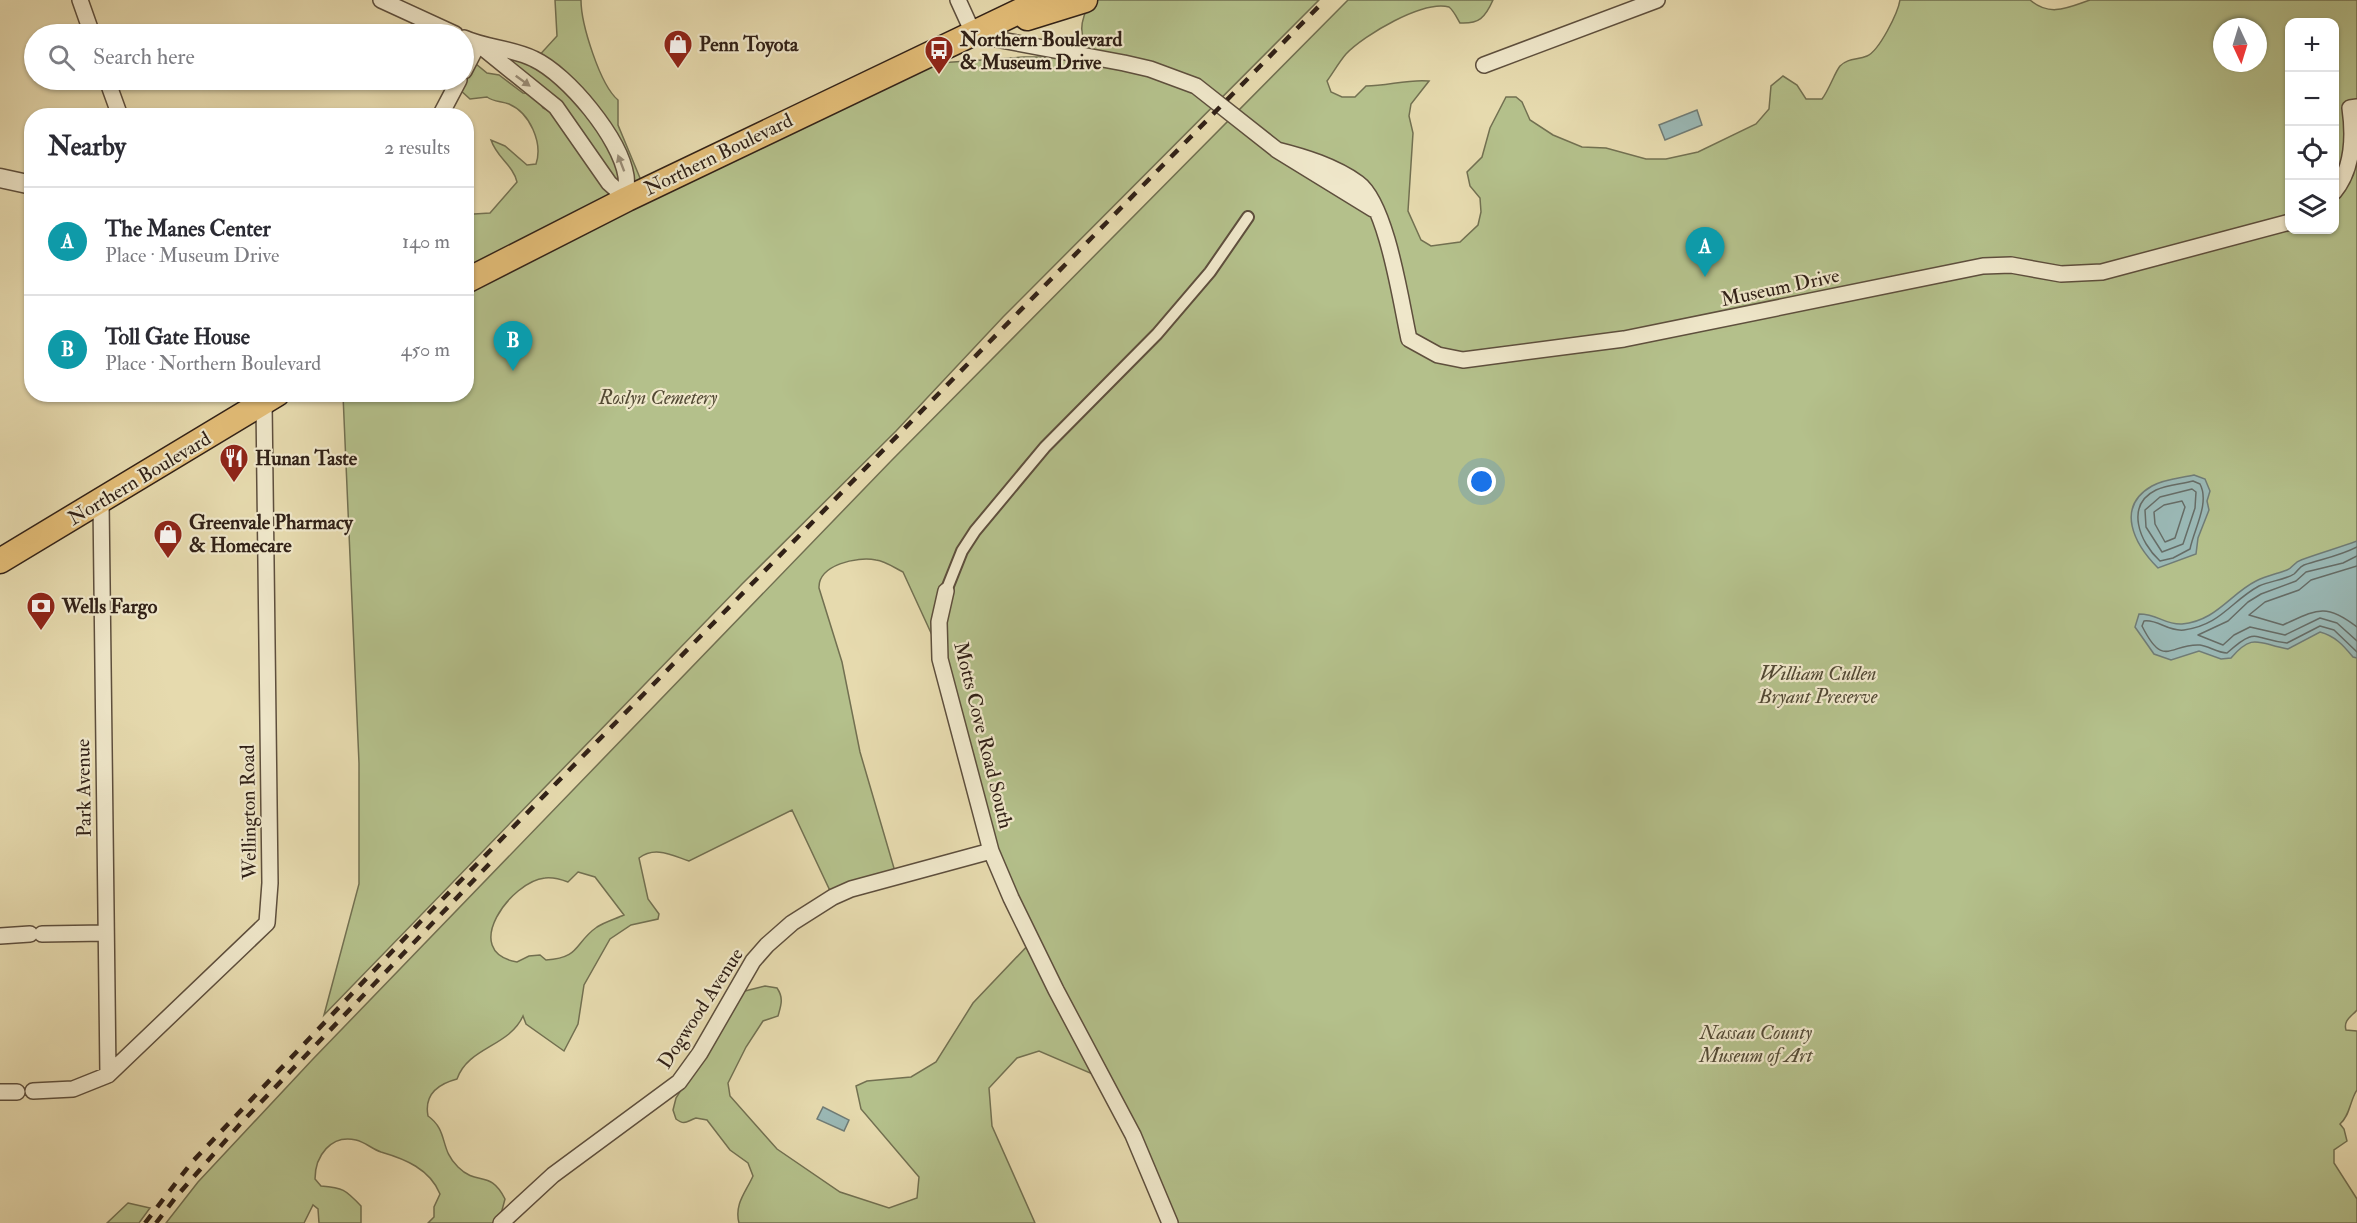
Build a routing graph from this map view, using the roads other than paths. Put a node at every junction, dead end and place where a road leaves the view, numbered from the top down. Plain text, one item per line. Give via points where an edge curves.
1 (80, 0) edge
2 (381, 0) edge
3 (958, 0) edge
4 (1043, 0) edge
5 (1085, 0) edge
6 (1657, 0) edge
7 (88, 24) edge
8 (431, 24) edge
9 (974, 35) junction
10 (474, 42) edge
11 (474, 43) edge
12 (1484, 65) dead end
13 (111, 90) edge
14 (454, 90) edge
15 (2357, 107) edge
16 (117, 108) edge
17 (444, 108) edge
18 (0, 178) edge
19 (2339, 180) edge
20 (24, 183) edge
21 (627, 199) junction
22 (1248, 217) dead end
23 (2285, 223) edge
24 (474, 277) edge
25 (266, 402) edge
26 (271, 402) edge
27 (101, 501) junction
28 (0, 561) edge
29 (946, 591) joint
30 (991, 851) junction
31 (106, 933) junction
32 (0, 936) edge
33 (108, 1075) junction
34 (33, 1091) dead end
35 (0, 1092) edge
36 (17, 1092) dead end
37 (501, 1223) edge
38 (1170, 1223) edge

1 - 7 street
2 - 8 street
3 - 9 street
4 - 9 main road, Northern Boulevard
5 - 9 main road, Northern Boulevard
6 - 12 street
9 - 21 main road, Northern Boulevard
9 - 23 street, Museum Drive via 1124,63 1203,90 1277,150 1376,211 1409,339 1438,355 1463,360 1659,333 1983,266 2011,265 2061,274 2102,272
21 -> 10 street via 626,175 618,153 582,99 536,59
11 -> 21 street via 556,107 609,183
13 - 16 street
14 - 17 street
15 - 19 street via 2350,108 2352,150
18 - 20 street
21 - 24 main road, Northern Boulevard
22 - 29 street, Motts Cove Road South via 1210,272 1157,334 1045,447 975,531 962,551
25 - 27 main road, Northern Boulevard
26 - 33 street, Wellington Road via 268,918 256,936
27 - 28 main road, Northern Boulevard
27 - 31 street, Park Avenue
29 - 30 street, Motts Cove Road South via 939,622 940,659
30 - 37 street, Dogwood Avenue via 851,890 792,923 753,961 679,1082 553,1175
30 - 38 street, Motts Cove Road South via 1015,907 1132,1135
31 - 32 street
31 - 33 street, Park Avenue
33 - 34 street, Wellington Road via 73,1089
35 - 36 street

